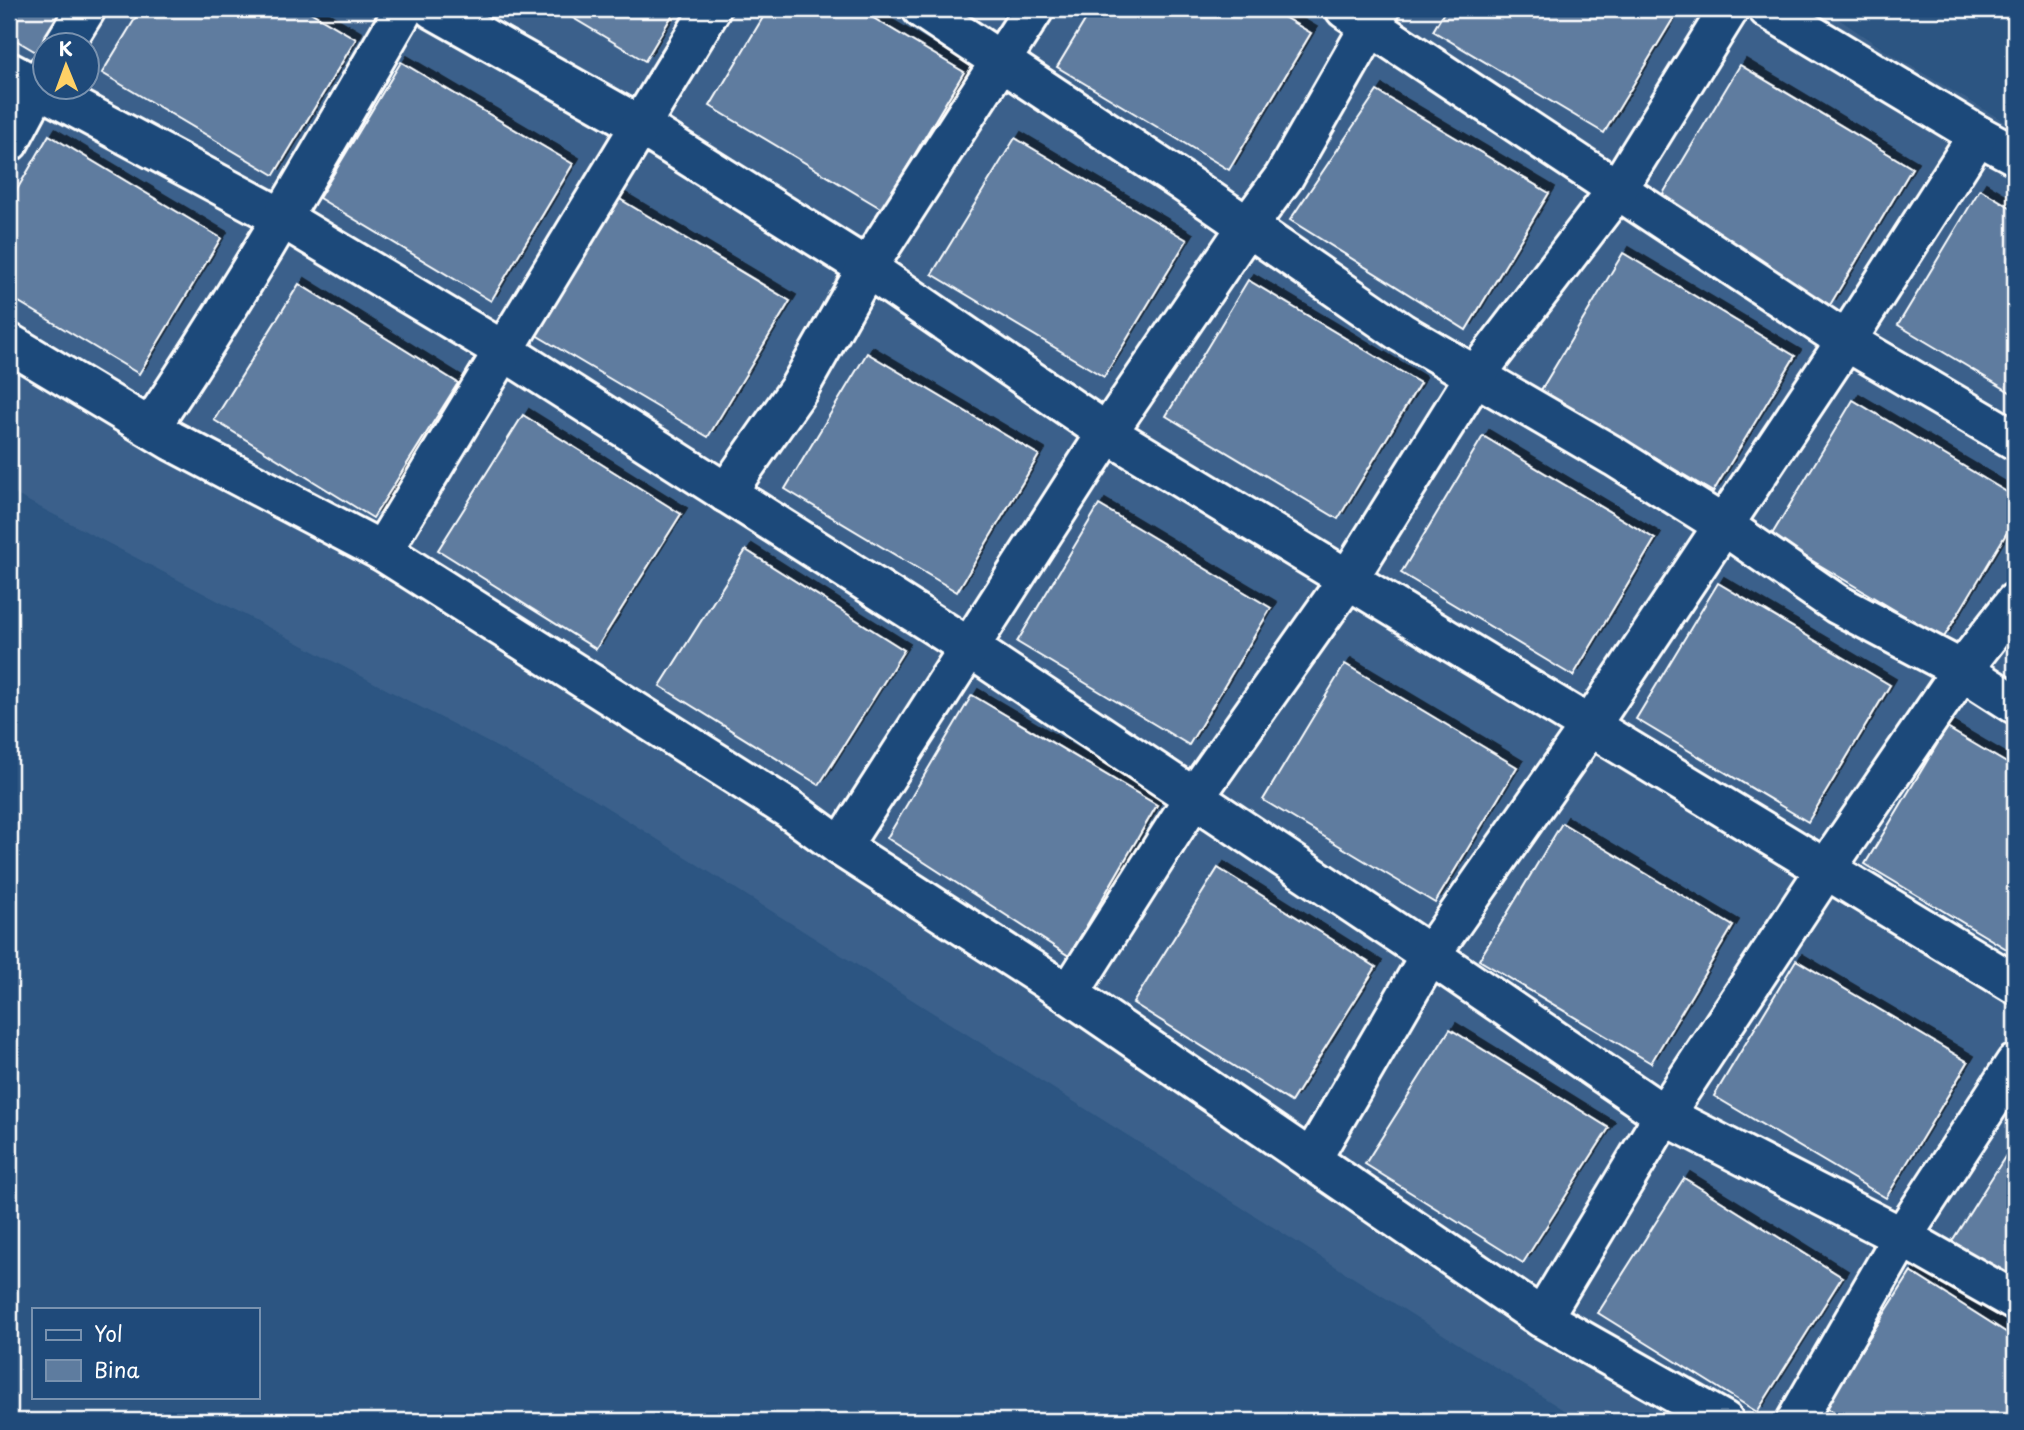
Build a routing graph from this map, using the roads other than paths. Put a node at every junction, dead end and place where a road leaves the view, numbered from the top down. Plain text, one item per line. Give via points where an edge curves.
1 (86, 9) edge
2 (404, 9) edge
3 (433, 9) edge
4 (711, 9) edge
5 (922, 9) edge
6 (1034, 9) edge
7 (1729, 9) edge
8 (1768, 9) edge
9 (1365, 15) edge
10 (72, 32) edge
11 (1002, 60) junction
12 (30, 78) edge
13 (640, 125) junction
14 (1978, 135) junction
15 (9, 142) edge
16 (2015, 155) edge
17 (1618, 190) junction
18 (282, 218) junction
19 (1247, 227) junction
20 (867, 268) junction
21 (1846, 341) junction
22 (9, 343) edge
23 (504, 351) junction
24 (1475, 376) junction
25 (151, 426) junction
26 (1107, 433) junction
27 (2015, 440) edge
28 (726, 493) junction
29 (1723, 525) junction
30 (382, 551) junction
31 (1349, 579) junction
32 (2015, 602) edge
33 (970, 648) junction
34 (1962, 670) junction
35 (2015, 704) edge
36 (1590, 726) junction
37 (1193, 799) junction
38 (841, 847) junction
39 (1826, 869) junction
40 (1430, 955) junction
41 (2015, 984) edge
42 (1069, 994) junction
43 (2015, 1064) edge
44 (1664, 1115) junction
45 (1311, 1160) junction
46 (1902, 1237) junction
47 (2015, 1301) edge
48 (1542, 1318) junction
49 (1724, 1421) edge
50 (1796, 1421) edge

1 - 10 street
2 - 18 street
3 - 13 street
4 - 13 street
5 - 11 street
6 - 11 street
7 - 17 street
8 - 14 street
9 - 17 street
9 - 19 street via 1284,177
11 - 19 street
11 - 20 street
12 - 15 street
12 - 18 street
13 - 20 street
13 - 23 street
14 - 16 street
14 - 21 street
17 - 21 street
17 - 24 street
18 - 23 street
18 - 25 street
19 - 24 street via 1402,333
19 - 26 street
20 - 26 street
20 - 28 street via 798,390
21 - 27 street
21 - 29 street
22 - 25 street
23 - 28 street
23 - 30 street
24 - 29 street
24 - 31 street
25 - 30 street
26 - 31 street
26 - 33 street
28 - 33 street
29 - 34 street via 1837,604
29 - 36 street
30 - 38 street via 789,809
31 - 36 street
31 - 37 street
32 - 34 street
33 - 37 street
33 - 38 street
34 - 35 street
34 - 39 street
36 - 39 street
36 - 40 street
37 - 40 street
37 - 42 street
38 - 42 street
39 - 41 street
39 - 44 street
40 - 44 street
40 - 45 street
42 - 45 street
43 - 46 street
44 - 46 street
44 - 48 street
45 - 48 street
46 - 47 street
46 - 50 street
48 - 49 street

